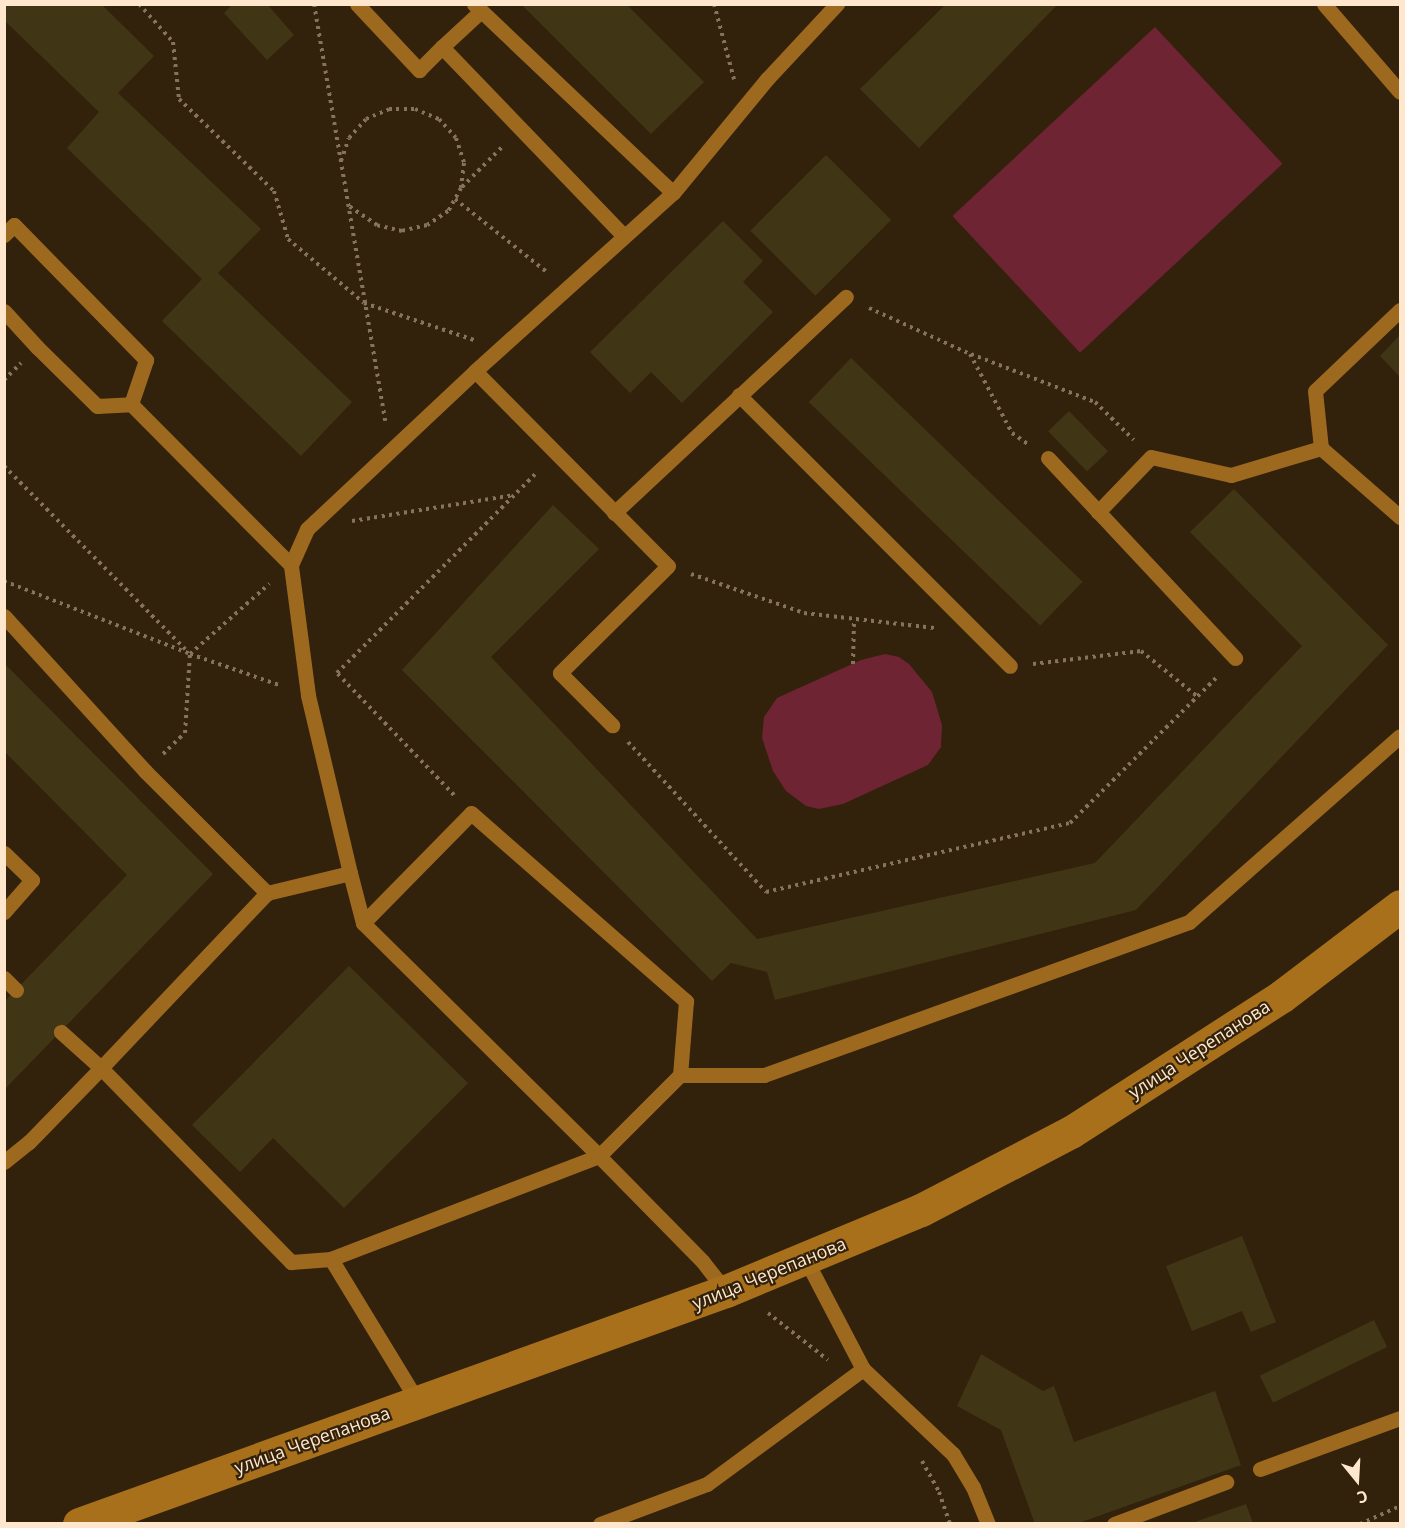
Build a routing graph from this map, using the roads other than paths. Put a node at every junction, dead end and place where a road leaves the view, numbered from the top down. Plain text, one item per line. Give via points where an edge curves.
1 (357, 4) edge
2 (837, 4) edge
3 (1324, 4) edge
4 (477, 8) edge
5 (442, 47) junction
6 (1401, 92) edge
7 (673, 193) junction
8 (4, 235) edge
9 (624, 236) junction
10 (846, 297) road end
11 (1401, 310) edge
12 (4, 311) edge
13 (475, 371) junction
14 (739, 395) junction
15 (131, 404) junction
16 (1321, 448) junction
17 (1048, 458) road end
18 (1398, 510) edge
19 (1098, 512) junction
20 (614, 513) junction
21 (291, 565) junction
22 (4, 616) edge
23 (1235, 658) road end
24 (1010, 666) road end
25 (612, 725) road end
26 (1401, 736) edge
27 (4, 853) edge
28 (350, 873) junction
29 (267, 893) junction
30 (1401, 906) edge
31 (4, 912) edge
32 (363, 923) junction
33 (4, 978) edge
34 (16, 990) dead end
35 (61, 1032) dead end
36 (101, 1068) junction
37 (680, 1075) junction
38 (599, 1156) junction
39 (4, 1162) edge
40 (331, 1259) junction
41 (806, 1260) junction
42 (726, 1291) junction
43 (858, 1374) junction
44 (418, 1402) junction
45 (1401, 1418) edge
46 (1260, 1469) dead end
47 (1226, 1482) dead end
48 (79, 1524) edge
49 (600, 1524) edge
50 (988, 1524) edge
51 (1113, 1524) edge

1 - 5 lane via 419,70
2 - 7 lane
3 - 6 lane
4 - 5 lane
4 - 7 lane
5 - 9 lane
7 - 9 lane
8 - 15 lane via 14,225 147,360
9 - 13 lane
10 - 14 lane
11 - 16 lane via 1315,391
12 - 15 lane via 96,406
13 - 20 lane
13 - 21 lane via 307,529
14 - 20 lane
14 - 24 lane
15 - 21 lane
16 - 18 lane
16 - 19 lane via 1231,475 1151,457
17 - 19 lane
19 - 23 lane
20 - 25 lane via 668,566 560,673
21 - 28 lane via 308,695
22 - 29 lane via 145,771
26 - 37 lane via 1189,922 764,1075
27 - 31 lane via 32,880
28 - 29 lane
28 - 32 lane
29 - 36 lane
30 - 41 main road, улица Черепанова via 1282,996 1071,1132 921,1210
32 - 37 lane via 471,813 686,1001
32 - 38 lane
33 - 34 lane
35 - 36 lane
36 - 39 lane via 29,1142
36 - 40 lane via 291,1262
37 - 38 lane
38 - 40 lane
38 - 42 lane via 703,1262
40 - 44 lane
41 - 42 main road, улица Черепанова
41 - 43 lane
42 - 44 main road, улица Черепанова
43 - 49 lane via 707,1484
43 - 50 lane via 953,1454 973,1487
44 - 48 main road, улица Черепанова
45 - 46 lane
47 - 51 lane

